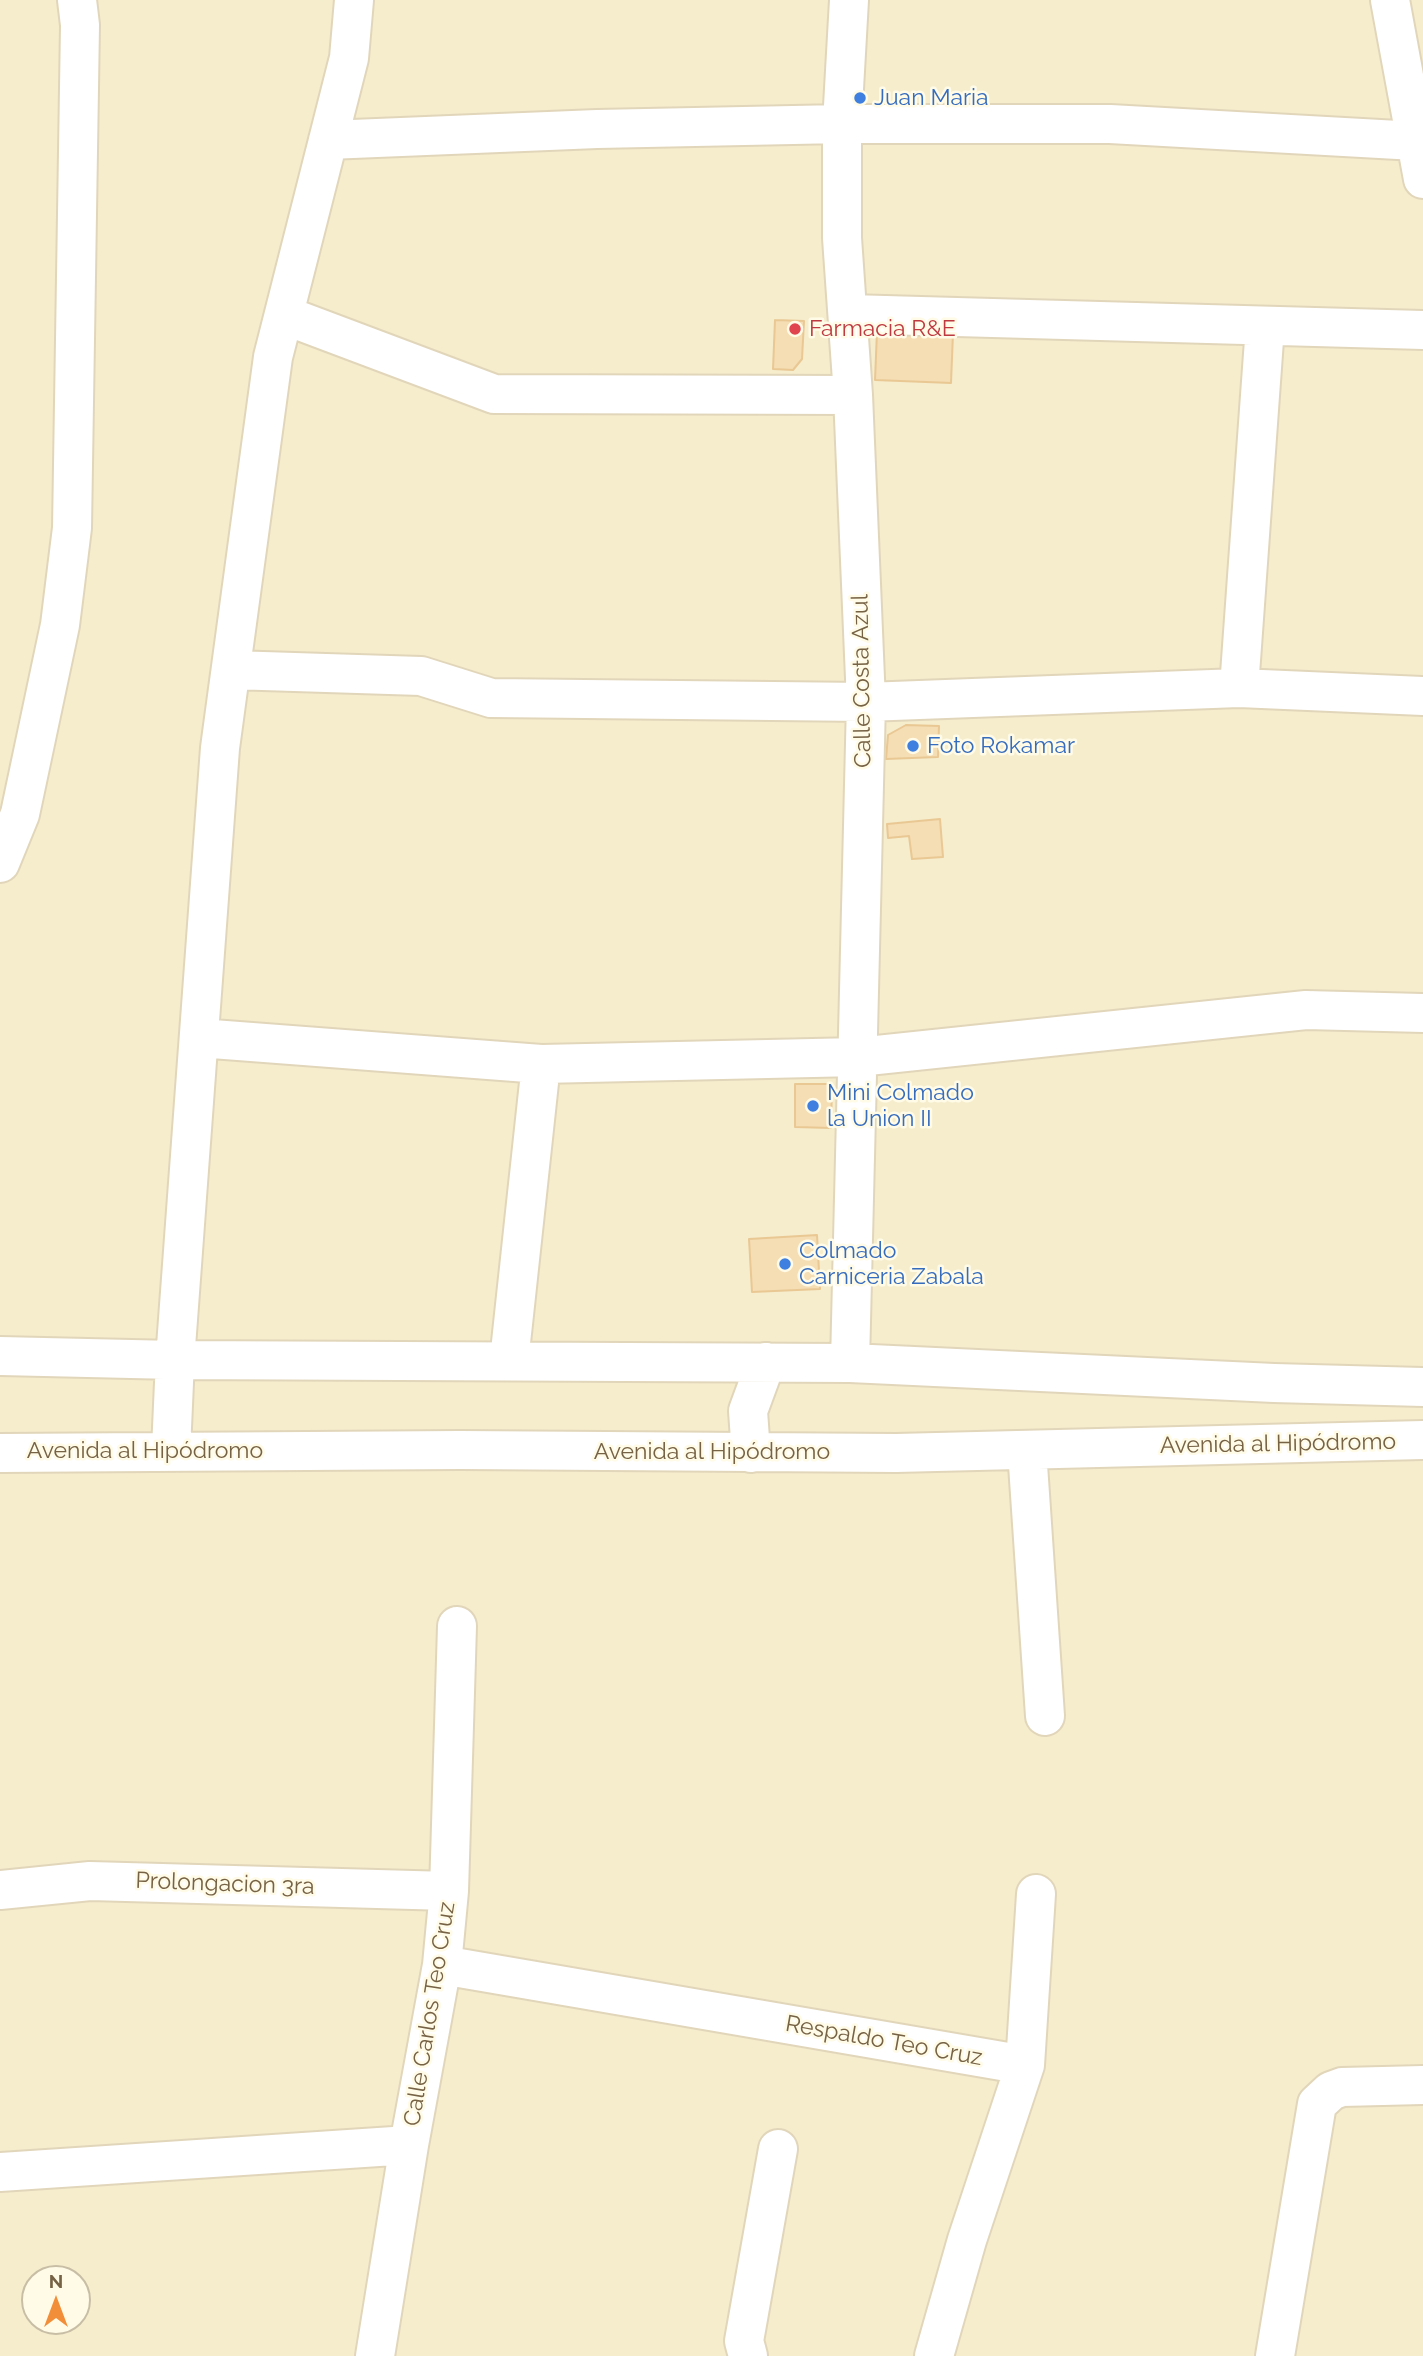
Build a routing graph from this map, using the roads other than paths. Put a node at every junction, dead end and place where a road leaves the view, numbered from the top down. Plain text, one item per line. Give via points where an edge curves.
1 (77, 0) edge
2 (354, 0) edge
3 (849, 0) edge
4 (1390, 0) edge
5 (842, 124) junction
6 (328, 140) junction
7 (1416, 141) junction
8 (1423, 179) edge
9 (849, 314) junction
10 (284, 315) junction
11 (1265, 326) junction
12 (1423, 330) edge
13 (853, 395) junction
14 (231, 670) junction
15 (1239, 688) junction
16 (1423, 696) edge
17 (866, 702) junction
18 (2, 853) edge
19 (1423, 1013) edge
20 (199, 1038) junction
21 (858, 1057) junction
22 (541, 1064) junction
23 (0, 1356) edge
24 (175, 1360) junction
25 (509, 1362) junction
26 (766, 1362) junction
27 (850, 1363) junction
28 (1423, 1387) edge
29 (1423, 1440) edge
30 (171, 1450) junction
31 (1027, 1450) junction
32 (0, 1452) edge
33 (751, 1453) junction
34 (457, 1626) dead end
35 (1045, 1716) dead end
36 (0, 1890) edge
37 (449, 1891) junction
38 (1036, 1894) dead end
39 (442, 1965) junction
40 (1025, 2065) junction
41 (1423, 2085) edge
42 (409, 2145) junction
43 (778, 2149) dead end
44 (0, 2172) edge
45 (375, 2356) edge
46 (748, 2356) edge
47 (934, 2356) edge
48 (1275, 2356) edge

1 - 18 street via 72,528 60,625 20,814
2 - 6 street via 349,58
3 - 5 street, Calle Costa Azul
4 - 7 street
5 - 6 street
5 - 7 street via 1110,124
5 - 9 street, Calle Costa Azul via 842,238
6 - 10 street
7 - 8 street
9 - 11 street
9 - 13 street, Calle Costa Azul
10 - 13 street via 494,394
10 - 14 street via 273,357
11 - 12 street
11 - 15 street
13 - 17 street, Calle Costa Azul
14 - 17 street via 421,676 491,698
14 - 20 street via 220,748
15 - 16 street
15 - 17 street
17 - 21 street, Calle Costa Azul
19 - 21 street via 1306,1010
20 - 22 street
20 - 24 street
21 - 22 street
21 - 27 street, Calle Costa Azul
22 - 25 street
23 - 24 street
24 - 25 street
24 - 30 street
25 - 26 street
26 - 27 street
26 - 33 street via 748,1410
27 - 28 street
29 - 31 street, Avenida al Hipódromo
30 - 32 street, Avenida al Hipódromo
30 - 33 street, Avenida al Hipódromo
31 - 33 street, Avenida al Hipódromo
31 - 35 street
34 - 37 street, Calle Carlos Teo Cruz
36 - 37 street, Prolongacion 3ra via 90,1881
37 - 39 street, Calle Carlos Teo Cruz
38 - 40 street
39 - 40 street, Respaldo Teo Cruz
39 - 42 street, Calle Carlos Teo Cruz
40 - 47 street
41 - 48 street via 1342,2087 1317,2104
42 - 44 street
42 - 45 street, Calle Carlos Teo Cruz
43 - 46 street via 744,2341

